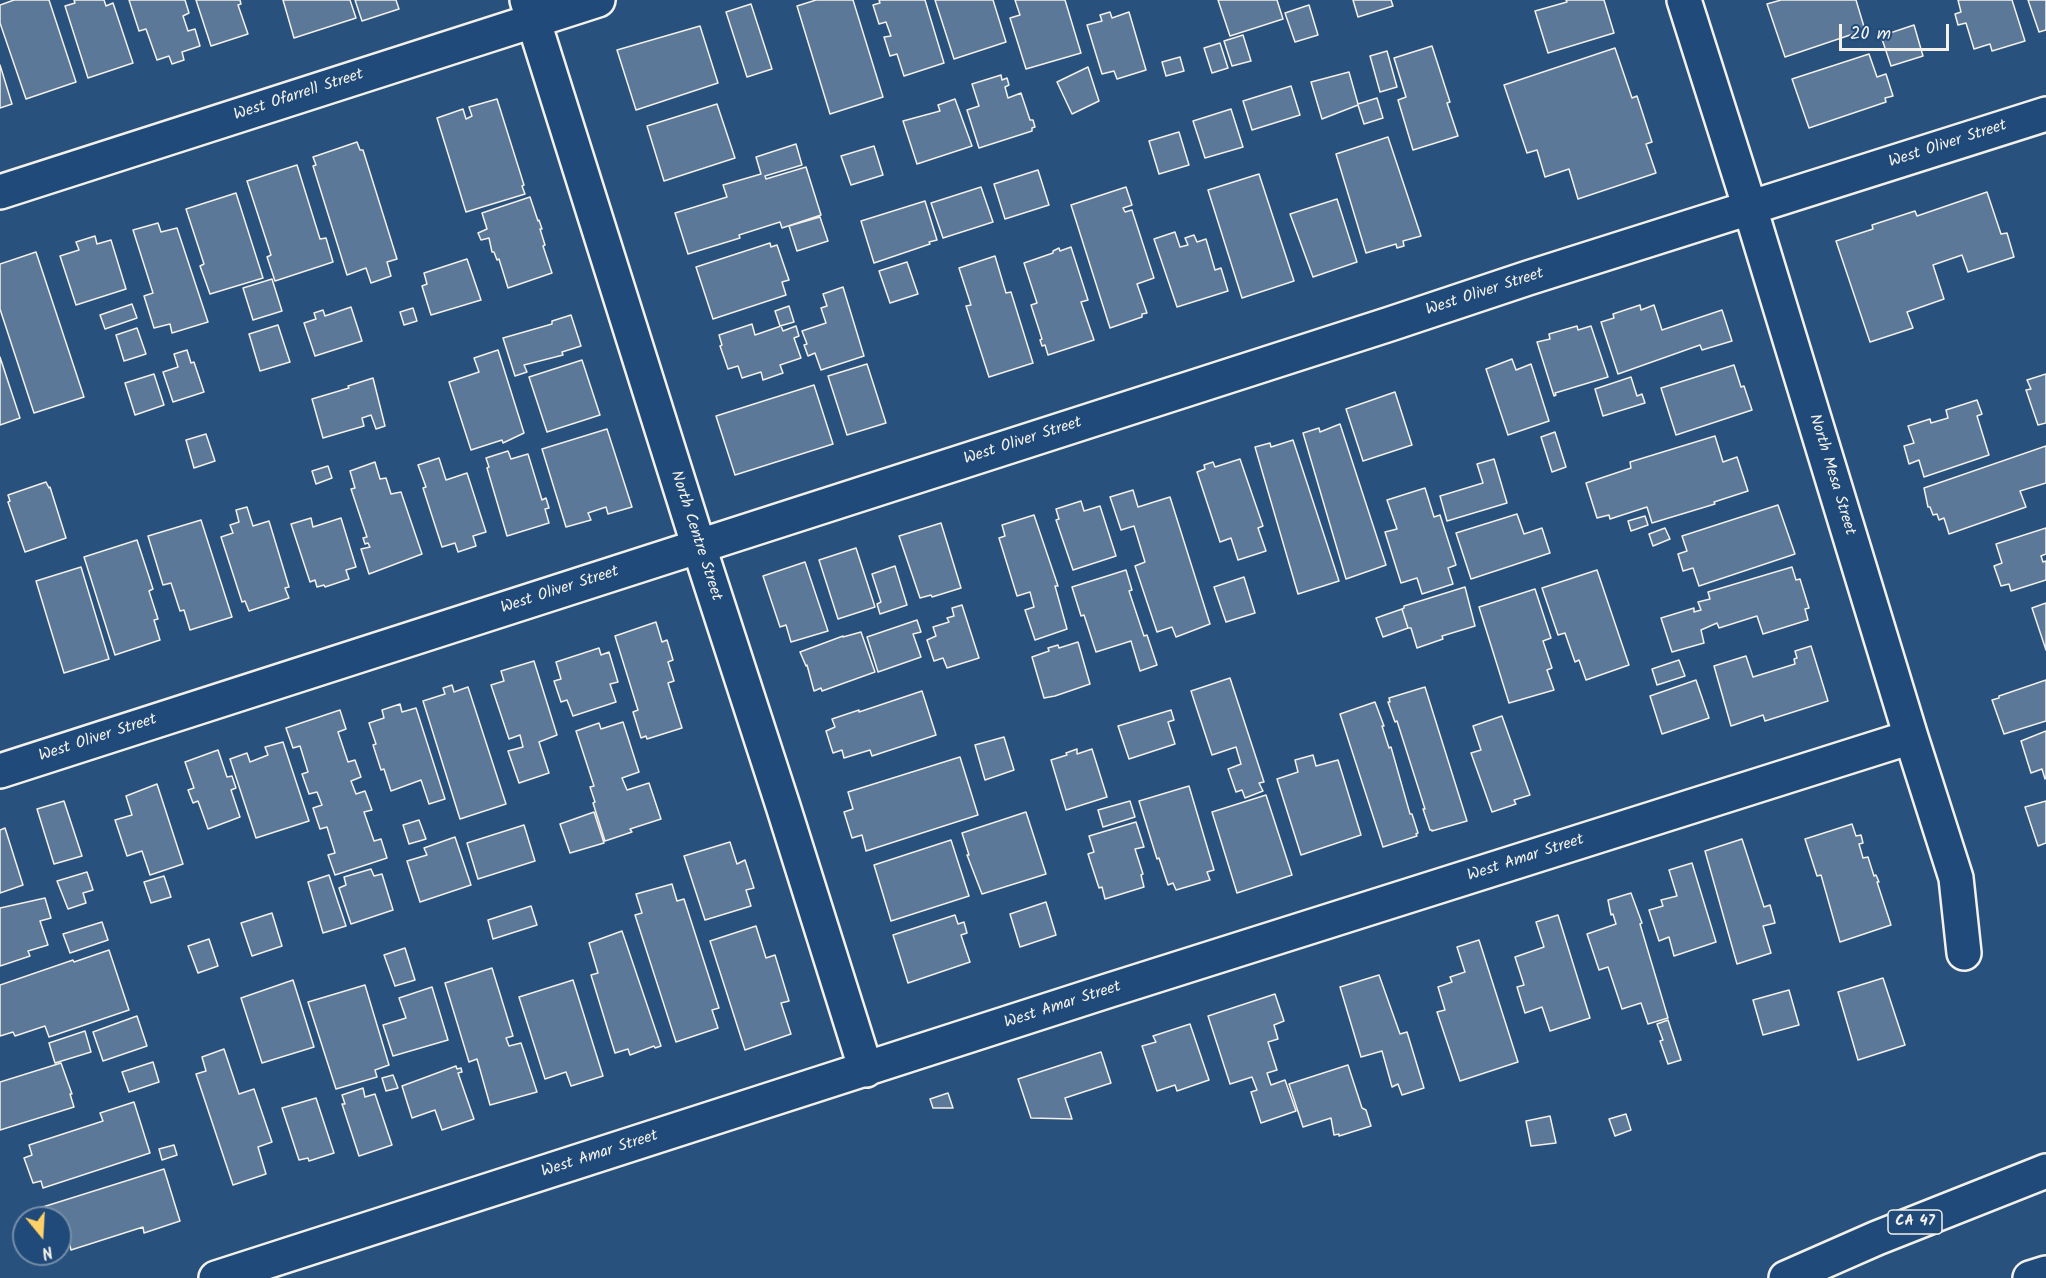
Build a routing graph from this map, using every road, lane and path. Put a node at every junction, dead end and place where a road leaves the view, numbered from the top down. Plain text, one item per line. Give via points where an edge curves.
1 (598, 0) edge
2 (1684, 0) edge
3 (531, 10) edge
4 (2046, 114) edge
5 (0, 192) edge
6 (1750, 208) junction
7 (699, 547) junction
8 (1911, 737) junction
9 (0, 771) edge
10 (1964, 953) dead end
11 (866, 1070) junction
12 (2046, 1171) edge
13 (2046, 1273) edge
14 (216, 1278) edge
15 (1786, 1278) edge
16 (2030, 1278) edge

1 - 3 main road, West Ofarrell Street
2 - 6 main road, North Mesa Street
3 - 5 main road, West Ofarrell Street
3 - 7 main road, North Centre Street
4 - 6 main road, West Oliver Street
6 - 7 main road, West Oliver Street
6 - 8 main road, North Mesa Street
7 - 9 main road, West Oliver Street
7 - 11 main road, North Centre Street
8 - 10 main road, North Mesa Street via 1956,878
8 - 11 main road, West Amar Street
11 - 14 main road, West Amar Street
12 - 15 main road, CA 47
13 - 16 main road

